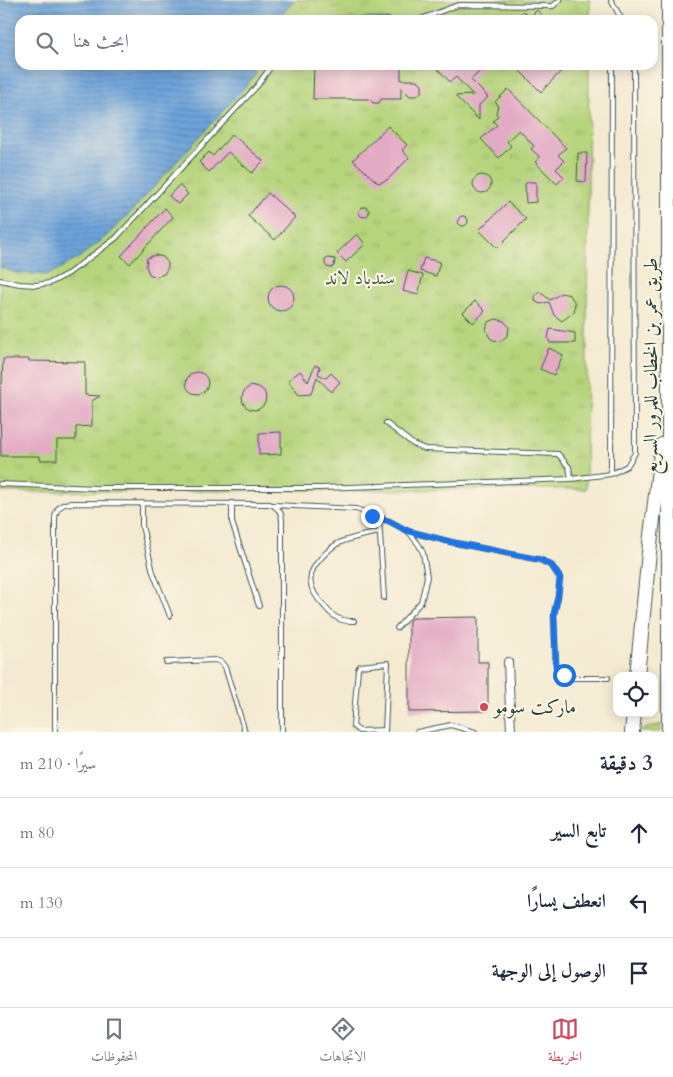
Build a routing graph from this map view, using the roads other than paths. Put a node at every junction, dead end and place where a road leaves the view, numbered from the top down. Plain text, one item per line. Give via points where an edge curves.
1 (560, 0) edge
2 (611, 0) edge
3 (669, 0) edge
4 (435, 13) joint
5 (430, 15) edge
6 (619, 15) edge
7 (268, 70) edge
8 (612, 70) edge
9 (634, 70) edge
10 (0, 280) edge
11 (669, 388) junction
12 (386, 423) dead end
13 (611, 474) junction
14 (571, 479) junction
15 (0, 484) edge
16 (142, 503) junction
17 (232, 503) junction
18 (274, 505) junction
19 (379, 518) junction
20 (408, 531) junction
21 (380, 532) junction
22 (384, 598) dead end
23 (259, 606) dead end
24 (170, 616) dead end
25 (354, 621) dead end
26 (397, 628) dead end
27 (166, 662) dead end
28 (508, 662) dead end
29 (637, 672) edge
30 (608, 678) dead end
31 (634, 717) edge
32 (385, 731) edge
33 (55, 732) edge
34 (245, 732) edge
35 (282, 732) edge
36 (417, 732) edge
37 (475, 732) edge
38 (511, 732) edge
39 (632, 732) edge
40 (669, 732) edge

1 - 4 lane via 553,6 458,5
2 - 6 lane
3 - 11 highway, طريق عمر بن الخطاب للمرور السريع
4 - 5 lane
7 - 10 lane via 116,238 50,283 36,285
8 - 13 lane
9 - 13 lane via 635,453 627,466
11 - 29 highway
11 - 40 highway, طريق عمر بن الخطاب للمرور السريع
12 - 14 lane via 425,449 558,454 569,467
13 - 14 lane
14 - 15 lane via 321,488 96,488
16 - 17 lane
16 - 24 lane via 142,526
16 - 33 lane via 65,504 55,514
17 - 18 lane
17 - 23 lane via 232,522
18 - 19 lane via 356,509
18 - 35 lane via 282,516
19 - 20 lane
19 - 21 lane
20 - 26 lane via 423,553 427,577 421,602
20 - 30 lane via 541,560 552,566 560,578 554,614 556,667 570,678
21 - 22 lane
21 - 25 lane via 337,543 311,571 309,581 318,600 335,618 344,622
27 - 34 lane via 221,662
28 - 38 street
31 - 39 highway
32 - 32 lane via 388,663 360,666 353,726 359,731
36 - 37 lane via 451,725

